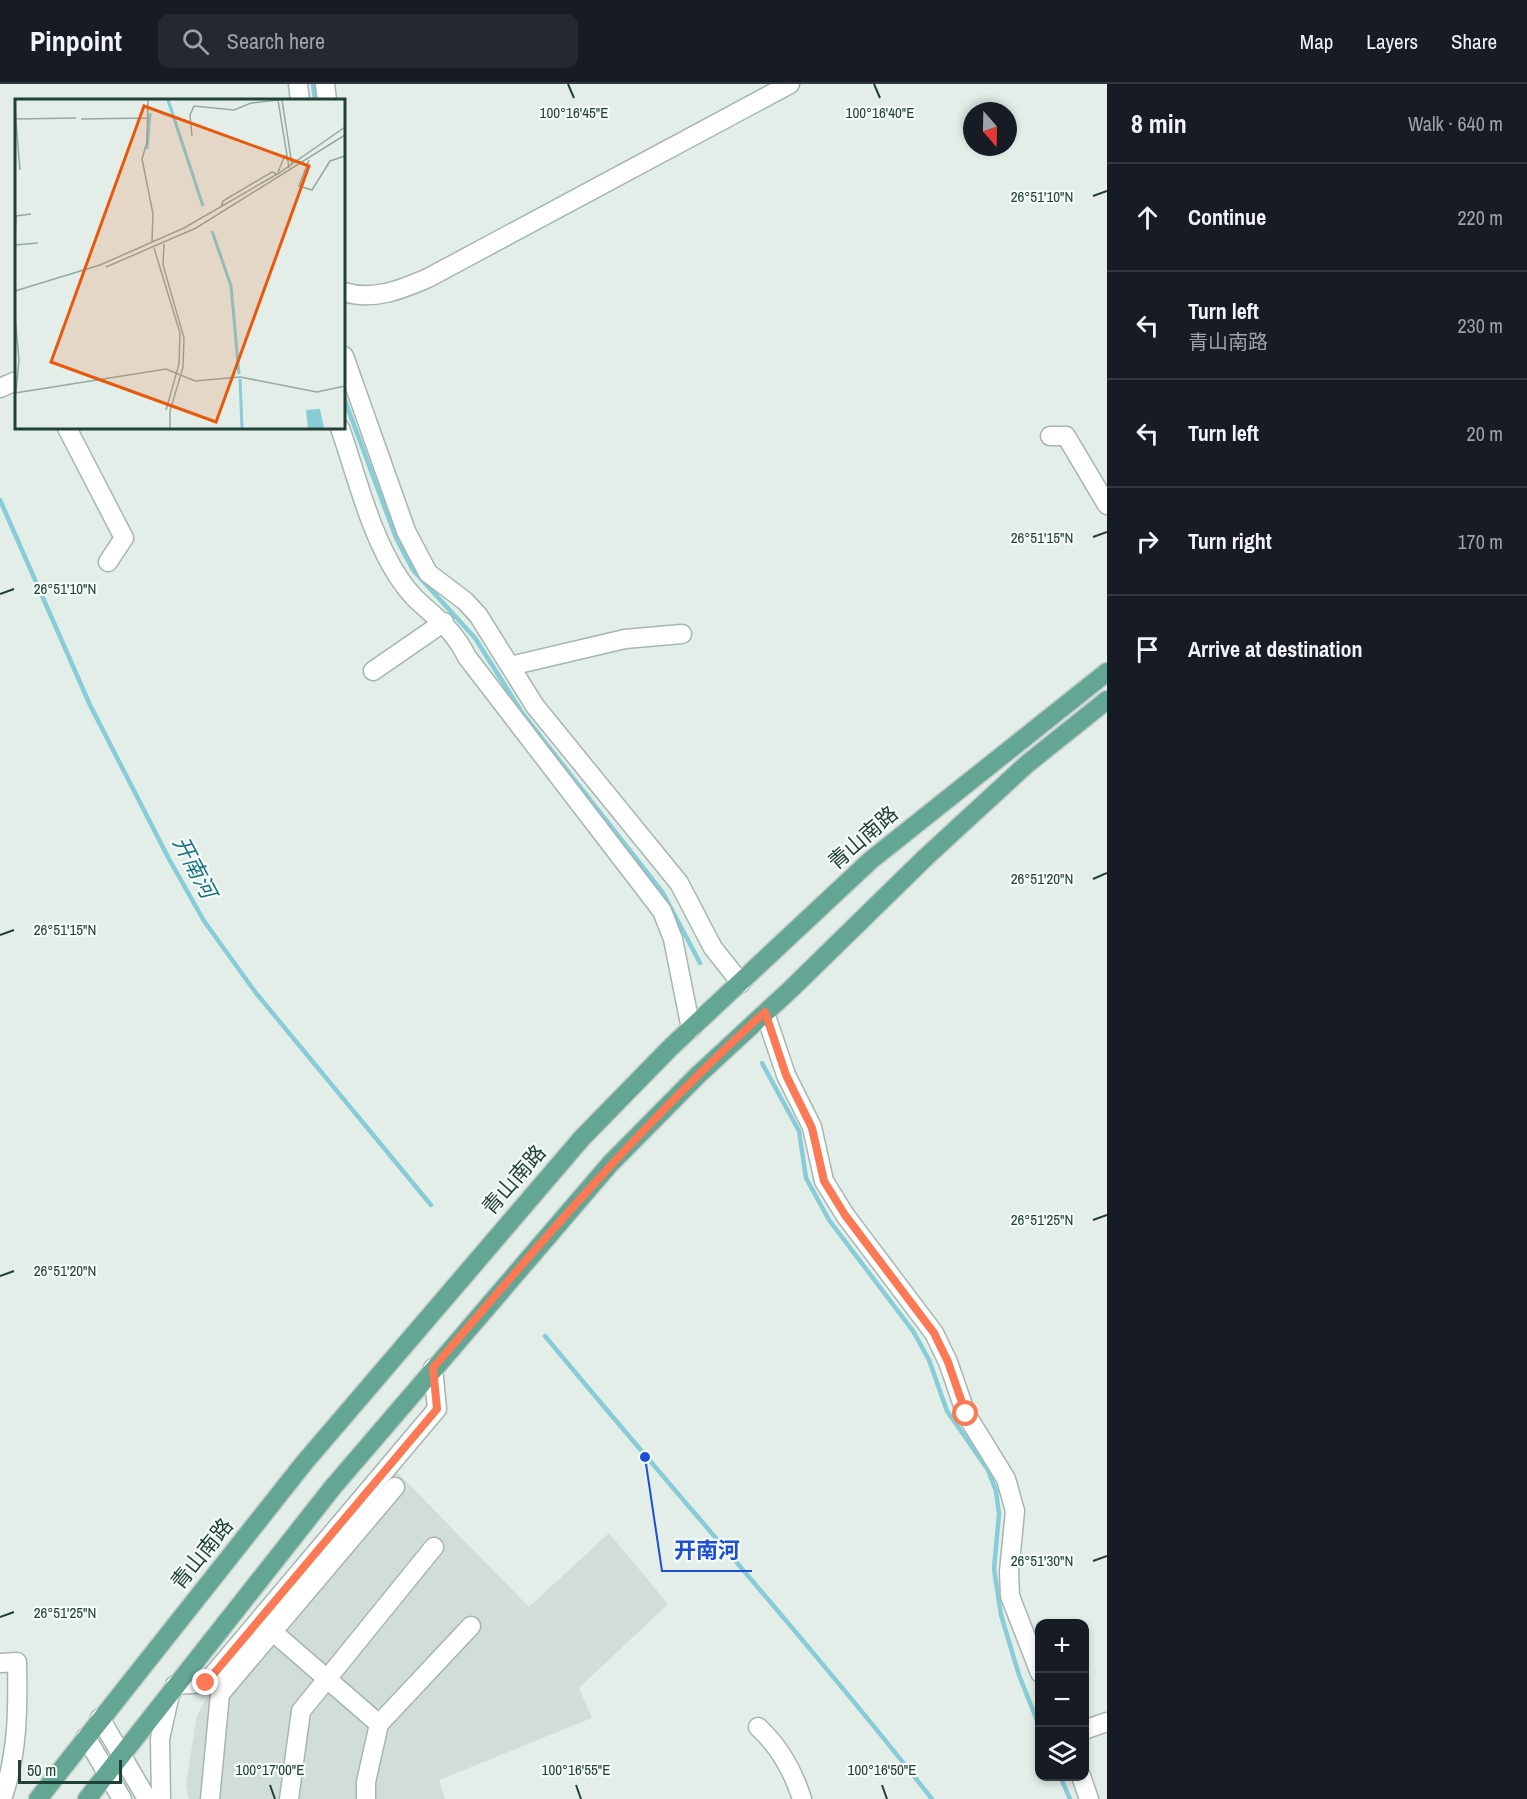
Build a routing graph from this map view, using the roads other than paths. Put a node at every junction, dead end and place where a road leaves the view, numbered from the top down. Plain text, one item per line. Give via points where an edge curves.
1 (298, 84) edge
2 (326, 84) edge
3 (790, 84) edge
4 (300, 99) edge
5 (327, 99) edge
6 (345, 292) edge
7 (345, 360) edge
8 (15, 381) edge
9 (0, 388) edge
10 (68, 429) edge
11 (340, 429) edge
12 (1050, 436) dead end
13 (1107, 505) edge
14 (108, 562) dead end
15 (444, 622) junction
16 (682, 634) dead end
17 (510, 666) junction
18 (373, 671) dead end
19 (1107, 672) edge
20 (1107, 700) edge
21 (741, 983) junction
22 (765, 1012) junction
23 (690, 1029) junction
24 (433, 1368) junction
25 (395, 1487) dead end
26 (349, 1527) junction
27 (434, 1547) dead end
28 (259, 1620) junction
29 (471, 1626) dead end
30 (273, 1632) junction
31 (1035, 1660) edge
32 (0, 1663) edge
33 (327, 1679) junction
34 (206, 1683) junction
35 (173, 1687) junction
36 (220, 1694) junction
37 (100, 1718) junction
38 (1107, 1722) edge
39 (379, 1724) junction
40 (758, 1727) dead end
41 (1089, 1729) edge
42 (86, 1737) junction
43 (121, 1754) junction
44 (107, 1773) junction
45 (1083, 1781) edge
46 (2, 1799) edge
47 (39, 1799) edge
48 (87, 1799) edge
49 (122, 1799) edge
50 (147, 1799) edge
51 (161, 1799) edge
52 (210, 1799) edge
53 (289, 1799) edge
54 (366, 1799) edge
55 (802, 1799) edge
56 (1089, 1799) edge

1 - 4 street
2 - 5 street
3 - 6 street via 428,278 376,295 361,297
7 - 17 street via 418,556 428,573 472,608
8 - 9 street
10 - 14 street via 124,538
11 - 15 street via 391,565 407,590
12 - 13 street via 1066,436
15 - 18 street
15 - 23 street via 662,911 675,948
16 - 17 street via 625,639
17 - 21 street via 535,706 672,874 713,948
19 - 21 main road, 青山南路 via 871,860
20 - 22 main road via 985,802
21 - 23 main road, 青山南路
22 - 24 main road via 610,1164
22 - 31 street via 786,1075 812,1128 824,1181 845,1215 930,1326 948,1362 966,1414 1006,1479 1015,1511 1009,1572 1011,1596
23 - 37 main road, 青山南路 via 582,1138 441,1299
24 - 26 street via 437,1409
24 - 35 main road
25 - 26 street
26 - 28 street
26 - 30 street
27 - 33 street
28 - 30 street
28 - 34 street
29 - 39 street
30 - 33 street
30 - 36 street
32 - 46 street via 17,1662 18,1710 16,1747
33 - 39 street
33 - 53 street via 301,1711
34 - 35 street
34 - 36 street
35 - 43 main road
35 - 51 street via 160,1739
36 - 52 street
37 - 42 main road, 青山南路
37 - 43 street
38 - 41 street
39 - 54 street
40 - 55 street via 788,1764
42 - 44 street
42 - 47 main road, 青山南路
43 - 44 main road
43 - 50 street
44 - 48 main road
44 - 49 street
45 - 56 street

